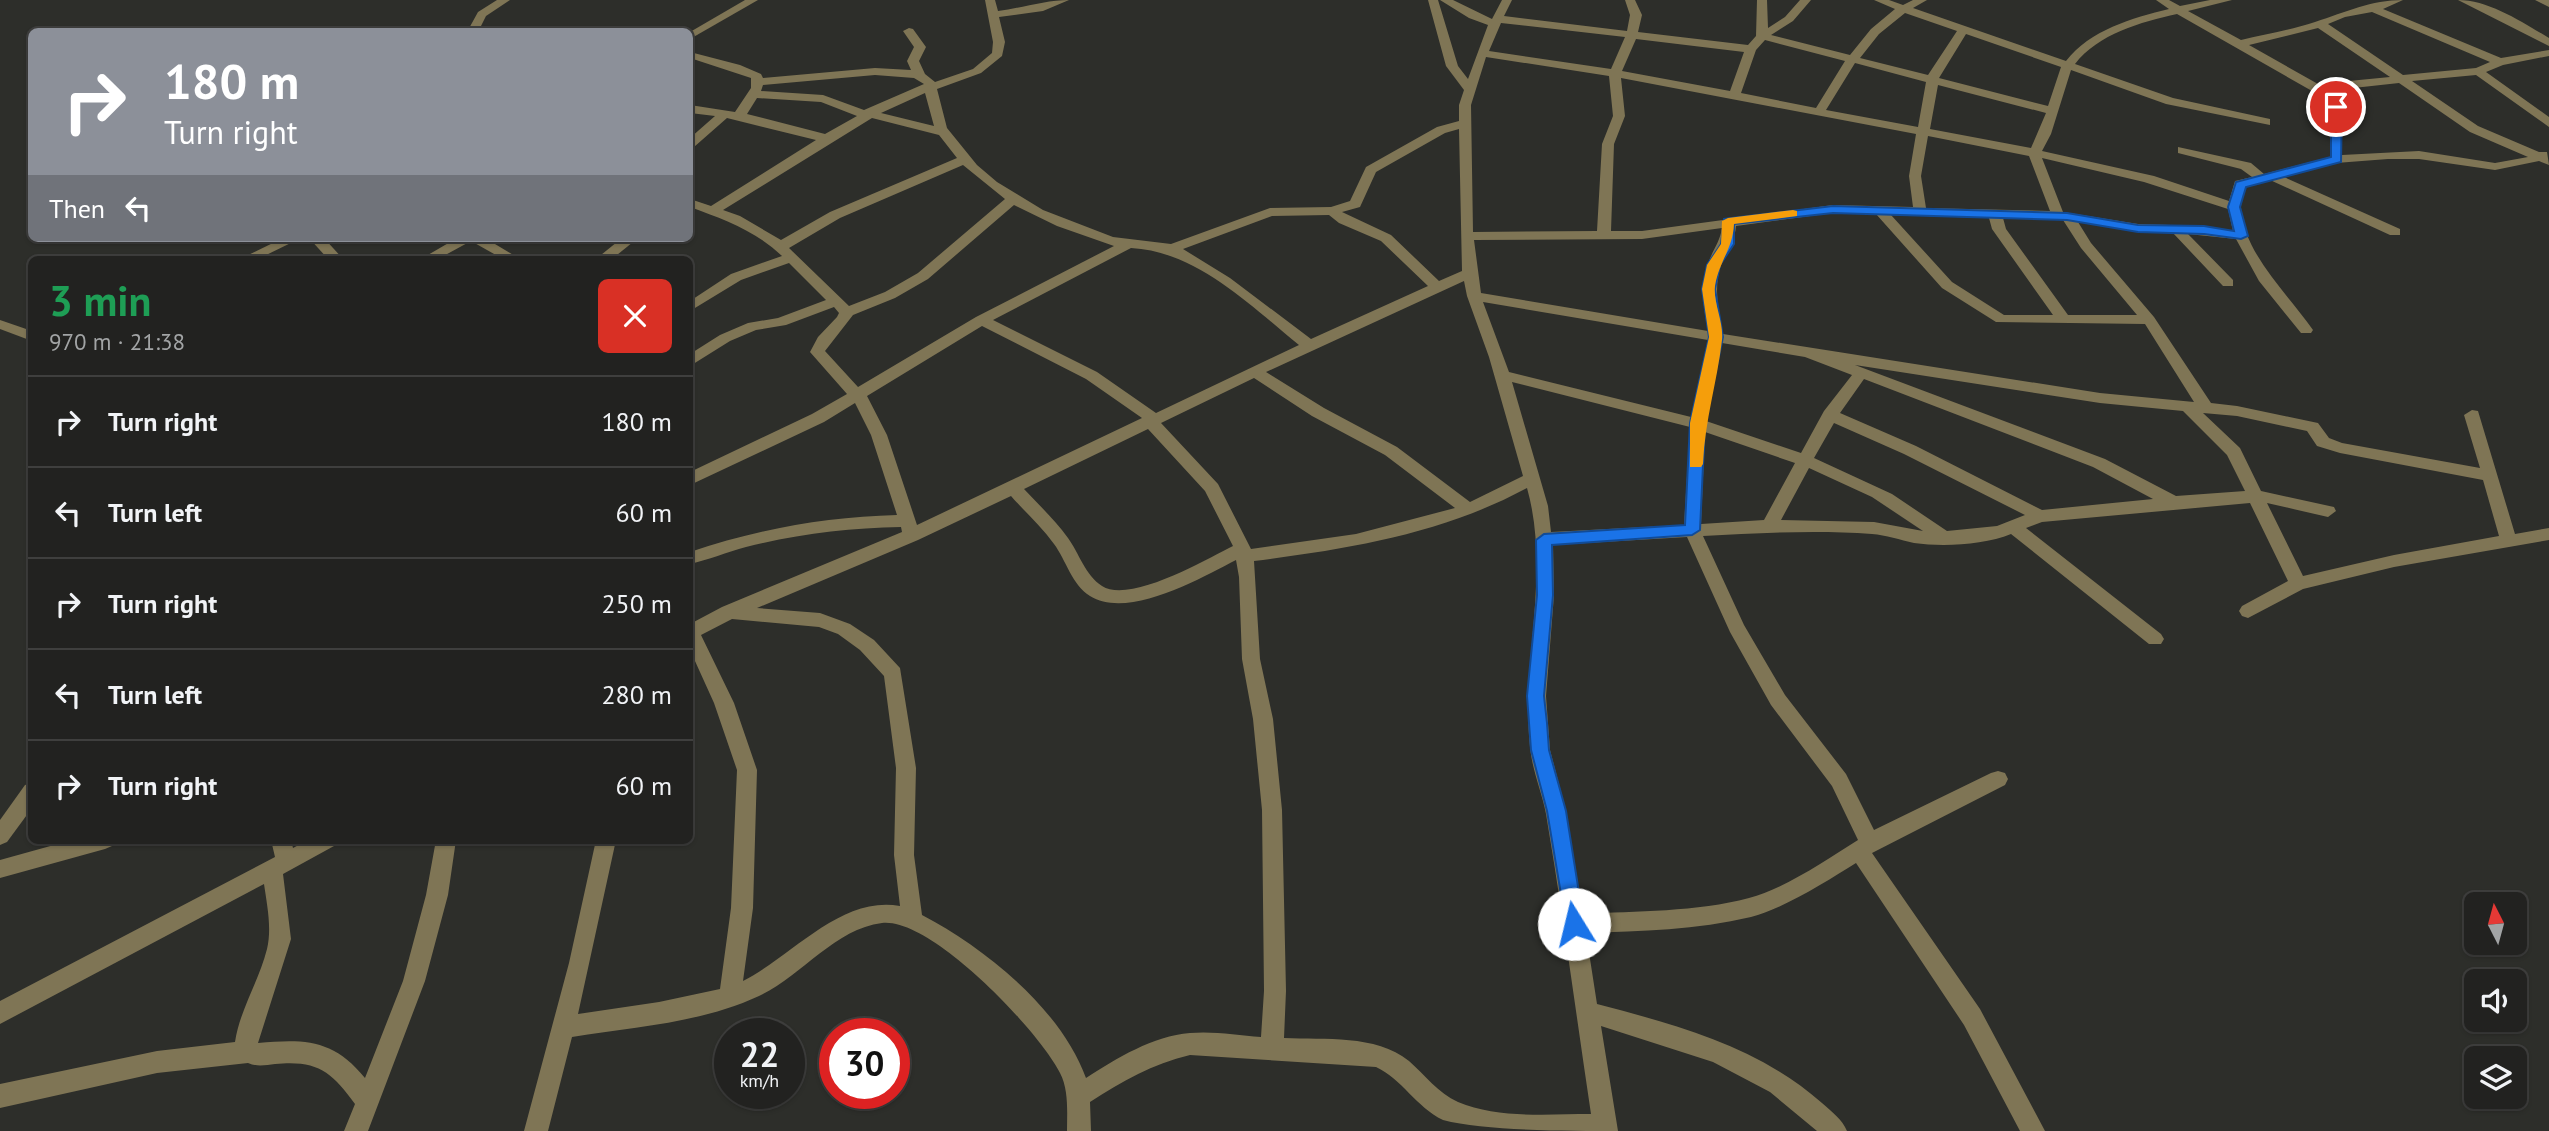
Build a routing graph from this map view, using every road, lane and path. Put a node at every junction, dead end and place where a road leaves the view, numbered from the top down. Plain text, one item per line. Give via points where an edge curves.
1 (753, 0) edge
2 (990, 0) edge
3 (1065, 0) edge
4 (1433, 0) edge
5 (1445, 0) edge
6 (1507, 0) edge
7 (1630, 0) edge
8 (1762, 0) edge
9 (1806, 0) edge
10 (1879, 0) edge
11 (1922, 0) edge
12 (2161, 0) edge
13 (2227, 0) edge
14 (2353, 0) edge
15 (2398, 0) edge
16 (2463, 0) edge
17 (2540, 0) edge
18 (496, 2) edge
19 (2549, 4) edge
20 (1903, 7) junction
21 (2373, 9) junction
22 (2180, 10) junction
23 (993, 15) junction
24 (1497, 21) junction
25 (2320, 24) junction
26 (473, 28) edge
27 (1964, 29) junction
28 (909, 31) dead end
29 (693, 34) edge
30 (1632, 34) junction
31 (1762, 36) junction
32 (2549, 43) edge
33 (2240, 44) junction
34 (1751, 49) junction
35 (1482, 53) junction
36 (2549, 53) edge
37 (693, 56) edge
38 (1851, 59) junction
39 (2500, 62) junction
40 (2067, 67) junction
41 (2478, 71) junction
42 (1615, 73) junction
43 (919, 74) junction
44 (1933, 78) junction
45 (2404, 80) junction
46 (930, 86) junction
47 (756, 88) junction
48 (2316, 88) junction
49 (1470, 90) junction
50 (1734, 96) junction
51 (693, 109) edge
52 (2050, 110) junction
53 (1819, 112) junction
54 (725, 114) junction
55 (867, 114) junction
56 (739, 116) junction
57 (2266, 121) dead end
58 (1465, 122) junction
59 (2549, 123) edge
60 (943, 132) junction
61 (1923, 132) junction
62 (824, 138) junction
63 (693, 142) edge
64 (2182, 150) dead end
65 (2034, 153) junction
66 (2546, 156) edge
67 (966, 159) junction
68 (2336, 159) junction
69 (2269, 178) junction
70 (1014, 198) junction
71 (693, 203) edge
72 (2234, 207) junction
73 (712, 211) junction
74 (1332, 211) junction
75 (1880, 211) junction
76 (1920, 212) junction
77 (1995, 214) junction
78 (2062, 216) junction
79 (1728, 221) junction
80 (2177, 229) junction
81 (2395, 232) dead end
82 (1604, 235) junction
83 (1467, 236) junction
84 (2241, 236) junction
85 (285, 242) edge
86 (460, 242) edge
87 (482, 242) edge
88 (626, 242) edge
89 (1130, 243) junction
90 (1171, 249) junction
91 (785, 253) junction
92 (255, 256) edge
93 (434, 256) edge
94 (508, 256) edge
95 (607, 256) edge
96 (1470, 273) junction
97 (2228, 284) dead end
98 (1437, 287) junction
99 (1474, 296) junction
100 (693, 305) edge
101 (841, 306) junction
102 (2145, 316) dead end
103 (981, 320) junction
104 (2064, 320) junction
105 (28, 324) edge
106 (7, 327) edge
107 (2306, 330) dead end
108 (28, 335) edge
109 (1716, 337) junction
110 (1308, 345) junction
111 (1808, 353) junction
112 (693, 359) edge
113 (1254, 371) junction
114 (1861, 373) junction
115 (1502, 375) junction
116 (858, 395) junction
117 (2185, 404) junction
118 (2205, 407) junction
119 (1830, 415) junction
120 (2472, 415) dead end
121 (1151, 419) junction
122 (1698, 423) junction
123 (1803, 461) junction
124 (2490, 476) junction
125 (693, 478) edge
126 (1532, 478) junction
127 (1013, 488) junction
128 (2256, 497) junction
129 (2173, 502) junction
130 (1469, 510) junction
131 (2328, 511) dead end
132 (2040, 516) junction
133 (1769, 526) junction
134 (2012, 526) junction
135 (910, 528) junction
136 (1692, 530) junction
137 (2549, 534) edge
138 (1944, 538) junction
139 (1544, 540) junction
140 (2509, 541) junction
141 (1243, 552) junction
142 (693, 557) edge
143 (2298, 584) junction
144 (2248, 611) dead end
145 (728, 612) junction
146 (693, 630) edge
147 (693, 638) edge
148 (2155, 639) dead end
149 (1998, 779) dead end
150 (28, 798) edge
151 (0, 836) edge
152 (90, 844) edge
153 (315, 844) edge
154 (445, 844) edge
155 (605, 844) edge
156 (1865, 847) junction
157 (280, 856) edge
158 (0, 869) edge
159 (912, 919) junction
160 (1574, 924) junction
161 (730, 996) junction
162 (1588, 1012) junction
163 (0, 1013) edge
164 (564, 1027) junction
165 (1272, 1050) junction
166 (250, 1052) junction
167 (0, 1096) edge
168 (1079, 1096) junction
169 (367, 1101) junction
170 (1605, 1129) edge
171 (2031, 1130) edge
172 (356, 1131) edge
173 (536, 1131) edge
174 (1079, 1131) edge
175 (1835, 1131) edge

1 - 29 street
2 - 23 street
3 - 23 street
4 - 49 street via 1452,66
5 - 24 street via 1473,16
6 - 24 street
7 - 30 street via 1636,15
8 - 31 street
9 - 31 street via 1789,19
10 - 20 street
11 - 20 street
12 - 22 street
13 - 22 street
14 - 21 street
15 - 21 street
16 - 32 street
17 - 19 street
18 - 26 street
20 - 27 street
20 - 38 street
21 - 25 street via 2342,14
21 - 39 street
22 - 33 street
22 - 40 street via 2106,33
23 - 46 street via 998,54 976,71
24 - 30 street
24 - 35 street
25 - 33 street
25 - 45 street
27 - 40 street
27 - 44 street
28 - 43 street via 920,47 913,61
30 - 34 street
30 - 42 street
31 - 34 street
31 - 38 street
33 - 48 street
34 - 50 street
35 - 42 street
35 - 49 street
36 - 39 street
37 - 47 street via 757,76
38 - 44 street
38 - 53 street
39 - 41 street
40 - 52 street
40 - 57 street via 2170,102
41 - 45 street
41 - 59 street
42 - 50 street
42 - 82 street via 1619,116 1608,144
43 - 46 street
43 - 47 street via 880,71
44 - 52 street
44 - 61 street
45 - 48 street
45 - 66 street via 2474,129
46 - 55 street
46 - 60 street
47 - 55 street via 823,99
47 - 56 street
48 - 68 street via 2336,107
49 - 58 street
50 - 53 street
51 - 54 street
52 - 65 street via 2045,140
53 - 61 street
54 - 56 street
54 - 63 street
55 - 60 street
55 - 62 street
56 - 62 street
58 - 74 street via 1441,130 1377,166 1367,175 1355,204
58 - 83 street
60 - 67 street
61 - 65 street
61 - 76 street via 1914,176
62 - 73 street
64 - 69 street via 2246,166
65 - 72 street via 2149,179
65 - 78 street
66 - 68 street via 2487,169 2420,155
67 - 70 street
67 - 91 street via 835,215
68 - 69 street
69 - 72 street via 2240,184
69 - 81 street
70 - 89 street via 1064,226
70 - 101 street via 923,276 890,295
71 - 73 street
72 - 84 street
73 - 91 street via 772,239
74 - 90 street via 1270,212
74 - 98 street via 1387,237
75 - 76 street
75 - 79 street via 1833,209
75 - 104 street via 1947,285 1983,310 2001,319
76 - 77 street
77 - 78 street
77 - 104 street via 1999,229
78 - 80 street
78 - 102 street
79 - 82 street via 1642,235
79 - 109 street via 1727,244 1714,265 1708,289
80 - 84 street
80 - 97 street
82 - 83 street
83 - 96 street
84 - 107 street via 2266,281
85 - 92 street
86 - 93 street
87 - 94 street
88 - 95 street
89 - 90 street
89 - 103 street
90 - 110 street via 1265,310
91 - 100 street
91 - 101 street
96 - 98 street
96 - 99 street
98 - 110 street
99 - 109 street
99 - 115 street
101 - 112 street via 753,326
101 - 116 street via 845,319 820,342 817,352
103 - 116 street
103 - 121 street via 1078,366 1122,393
104 - 118 street via 2149,320
105 - 106 street
106 - 108 street
109 - 111 street
109 - 122 street
110 - 113 street
111 - 114 street
111 - 117 street via 2100,398
113 - 121 street
113 - 130 street via 1391,451
114 - 119 street
114 - 129 street via 2099,463
115 - 122 street
115 - 126 street
116 - 125 street
116 - 135 street via 879,435
117 - 118 street
117 - 128 street via 2234,452
118 - 124 street via 2312,427 2323,442 2340,448
119 - 123 street
119 - 132 street
120 - 124 street
121 - 127 street
121 - 141 street via 1212,488
122 - 123 street
122 - 136 street
123 - 133 street
123 - 138 street via 1879,494
124 - 140 street
126 - 130 street
126 - 139 street
127 - 135 street
127 - 141 street via 1098,593 1128,596 1154,589
128 - 129 street
128 - 131 street
128 - 143 street
129 - 132 street
130 - 141 street via 1400,533 1344,544
132 - 134 street
133 - 136 street
133 - 138 street via 1874,528
134 - 138 street via 1999,532
134 - 148 street
135 - 142 street via 847,522 805,528
135 - 145 street
136 - 139 street
136 - 156 street via 1748,648 1779,700 1839,780
137 - 140 street
139 - 160 street via 1545,595 1536,696 1539,736
140 - 143 street
141 - 165 street via 1251,659 1263,719 1272,810
143 - 144 street
145 - 146 street
145 - 159 street via 820,620 867,645 893,673 906,768 904,855
147 - 161 street via 724,703 747,770 742,908
149 - 156 street
150 - 151 street
152 - 158 street
153 - 157 street
154 - 169 street via 414,981
155 - 164 street
156 - 160 street via 1814,878 1752,906 1665,920
156 - 171 street via 1972,1017
157 - 163 street
157 - 166 street via 279,947 249,1031 246,1048
159 - 161 street via 885,913 867,918 803,953 777,976
159 - 168 street via 1022,1002 1068,1065
160 - 162 street
161 - 164 street
162 - 170 street
162 - 175 street via 1663,1032 1755,1068 1804,1100
164 - 173 street
165 - 168 street via 1190,1044 1160,1051 1125,1066
165 - 170 street via 1382,1055 1448,1110 1480,1120
166 - 167 street via 157,1062
166 - 169 street via 322,1055 338,1063
168 - 174 street
169 - 172 street

